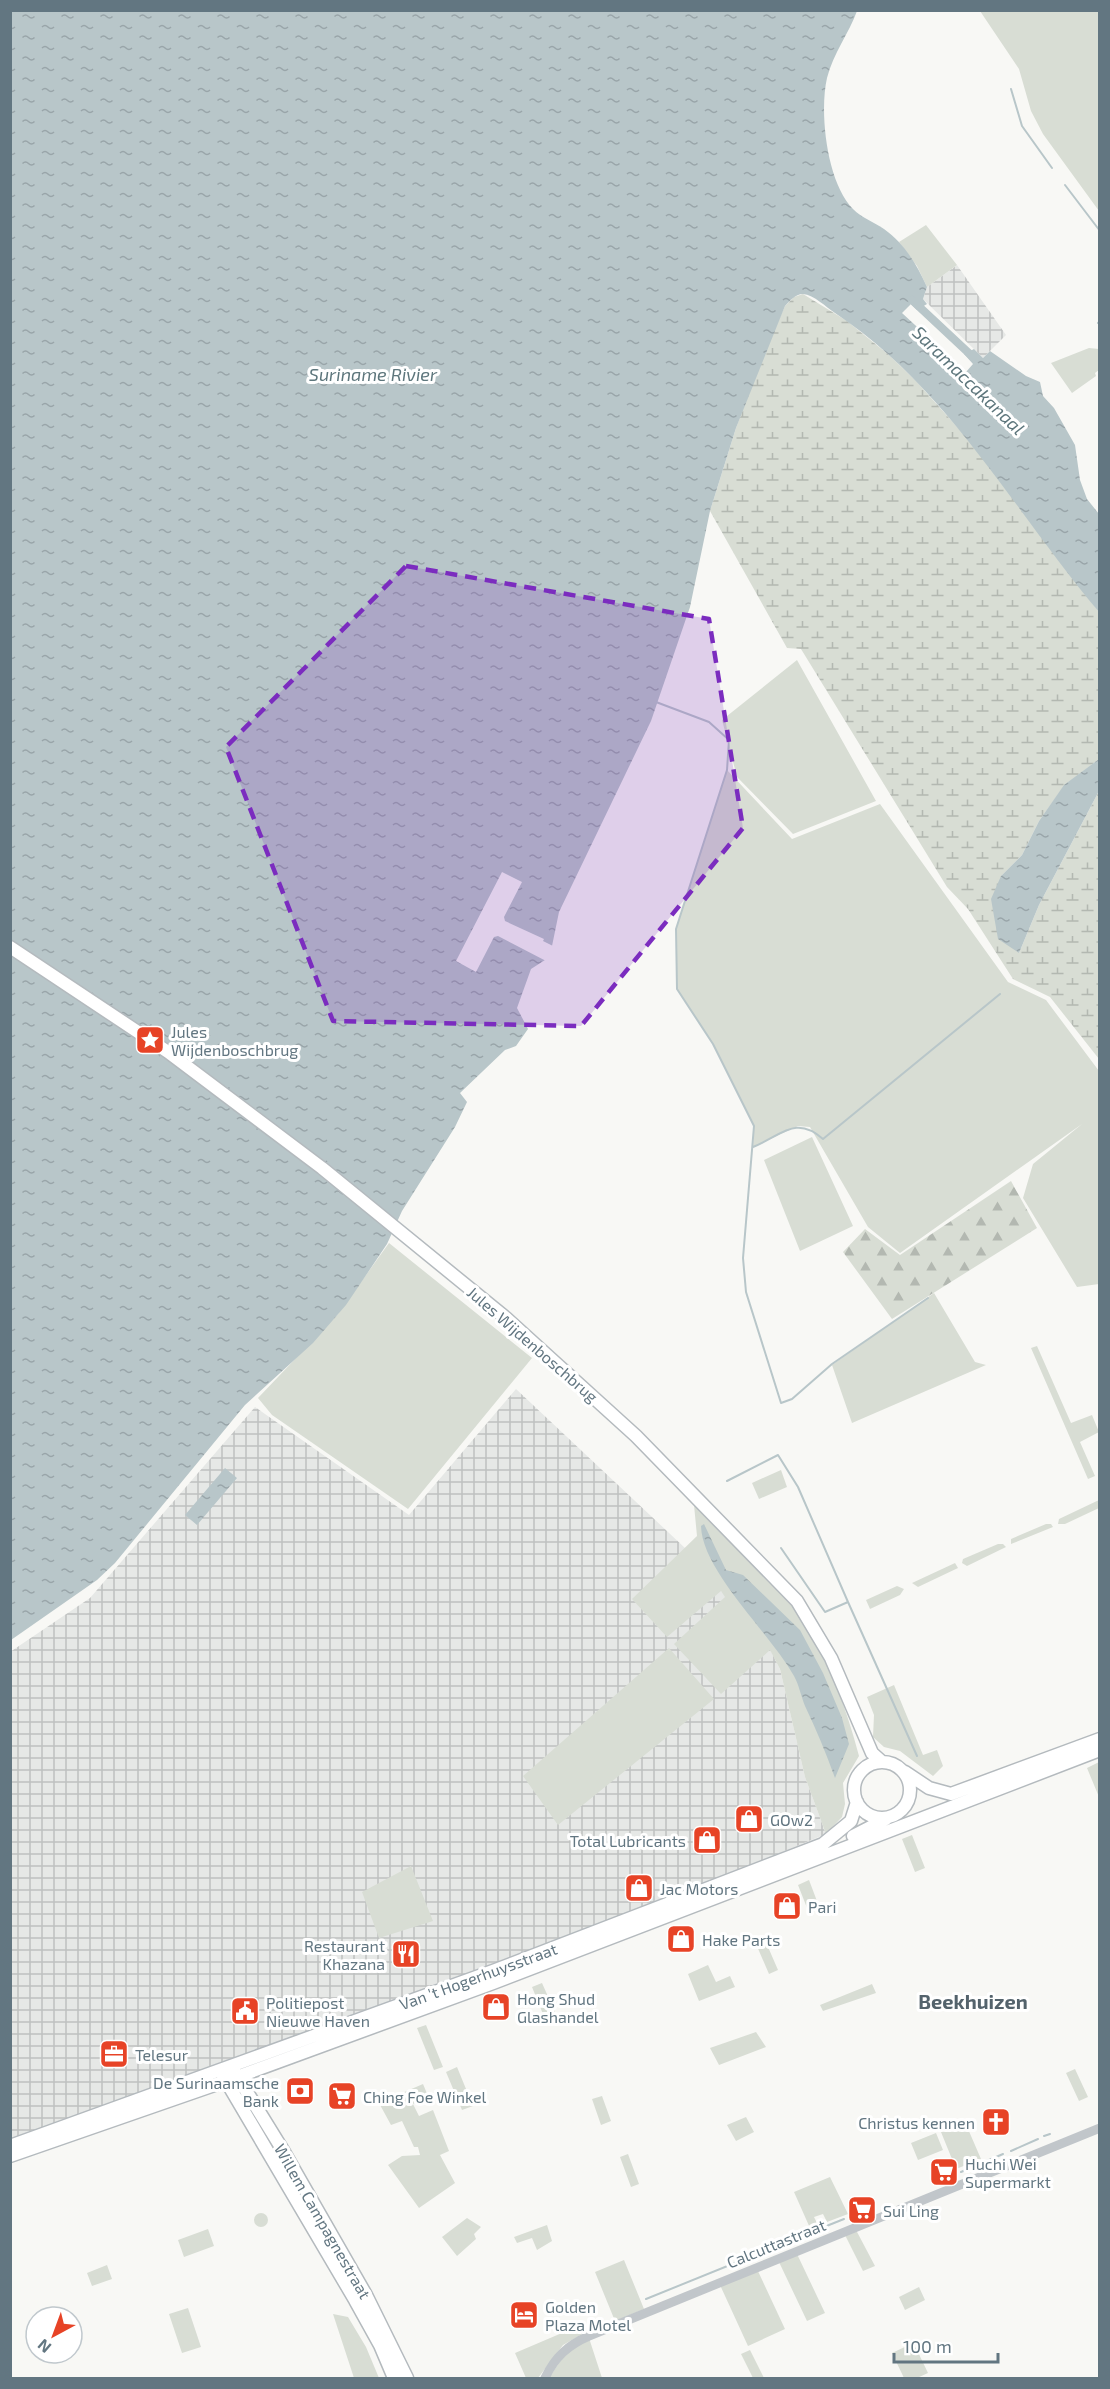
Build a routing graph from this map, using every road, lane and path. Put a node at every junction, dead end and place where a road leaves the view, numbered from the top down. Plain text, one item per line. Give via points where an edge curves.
1 (10, 947) edge
2 (847, 1697) junction
3 (1100, 1739) edge
4 (1100, 1750) edge
5 (881, 1761) junction
6 (865, 1767) junction
7 (905, 1772) junction
8 (856, 1802) junction
9 (958, 1803) junction
10 (890, 1817) junction
11 (818, 1857) junction
12 (229, 2074) junction
13 (1100, 2128) edge
14 (10, 2146) edge
15 (278, 2155) junction
16 (10, 2156) edge
17 (545, 2377) edge
18 (394, 2379) edge
19 (407, 2379) edge

1 - 2 main road, Jules Wijdenboschbrug via 175,1058 396,1226 563,1368 636,1436 796,1601 831,1658
2 - 5 main road, Jules Wijdenboschbrug via 872,1753
2 - 6 main road, Jules Wijdenboschbrug
3 - 7 main road via 951,1794 929,1788
4 - 9 main road, Van 't Hogerhuysstraat
5 - 6 main road
5 - 7 main road
6 - 8 main road via 856,1780
7 - 10 main road via 910,1797
8 - 10 main road via 870,1815
8 - 12 main road, Van 't Hogerhuysstraat via 851,1821 823,1845
9 - 10 main road, Van 't Hogerhuysstraat
9 - 11 main road, Van 't Hogerhuysstraat
10 - 11 main road, Van 't Hogerhuysstraat
11 - 12 main road, Van 't Hogerhuysstraat via 493,1983
12 - 14 main road, Van 't Hogerhuysstraat
12 - 15 main road, Willem Campagnestraat
12 - 16 main road, Van 't Hogerhuysstraat
13 - 17 street, Calcuttastraat via 572,2343
15 - 18 main road, Willem Campagnestraat via 380,2345
15 - 19 main road, Willem Campagnestraat via 366,2295

